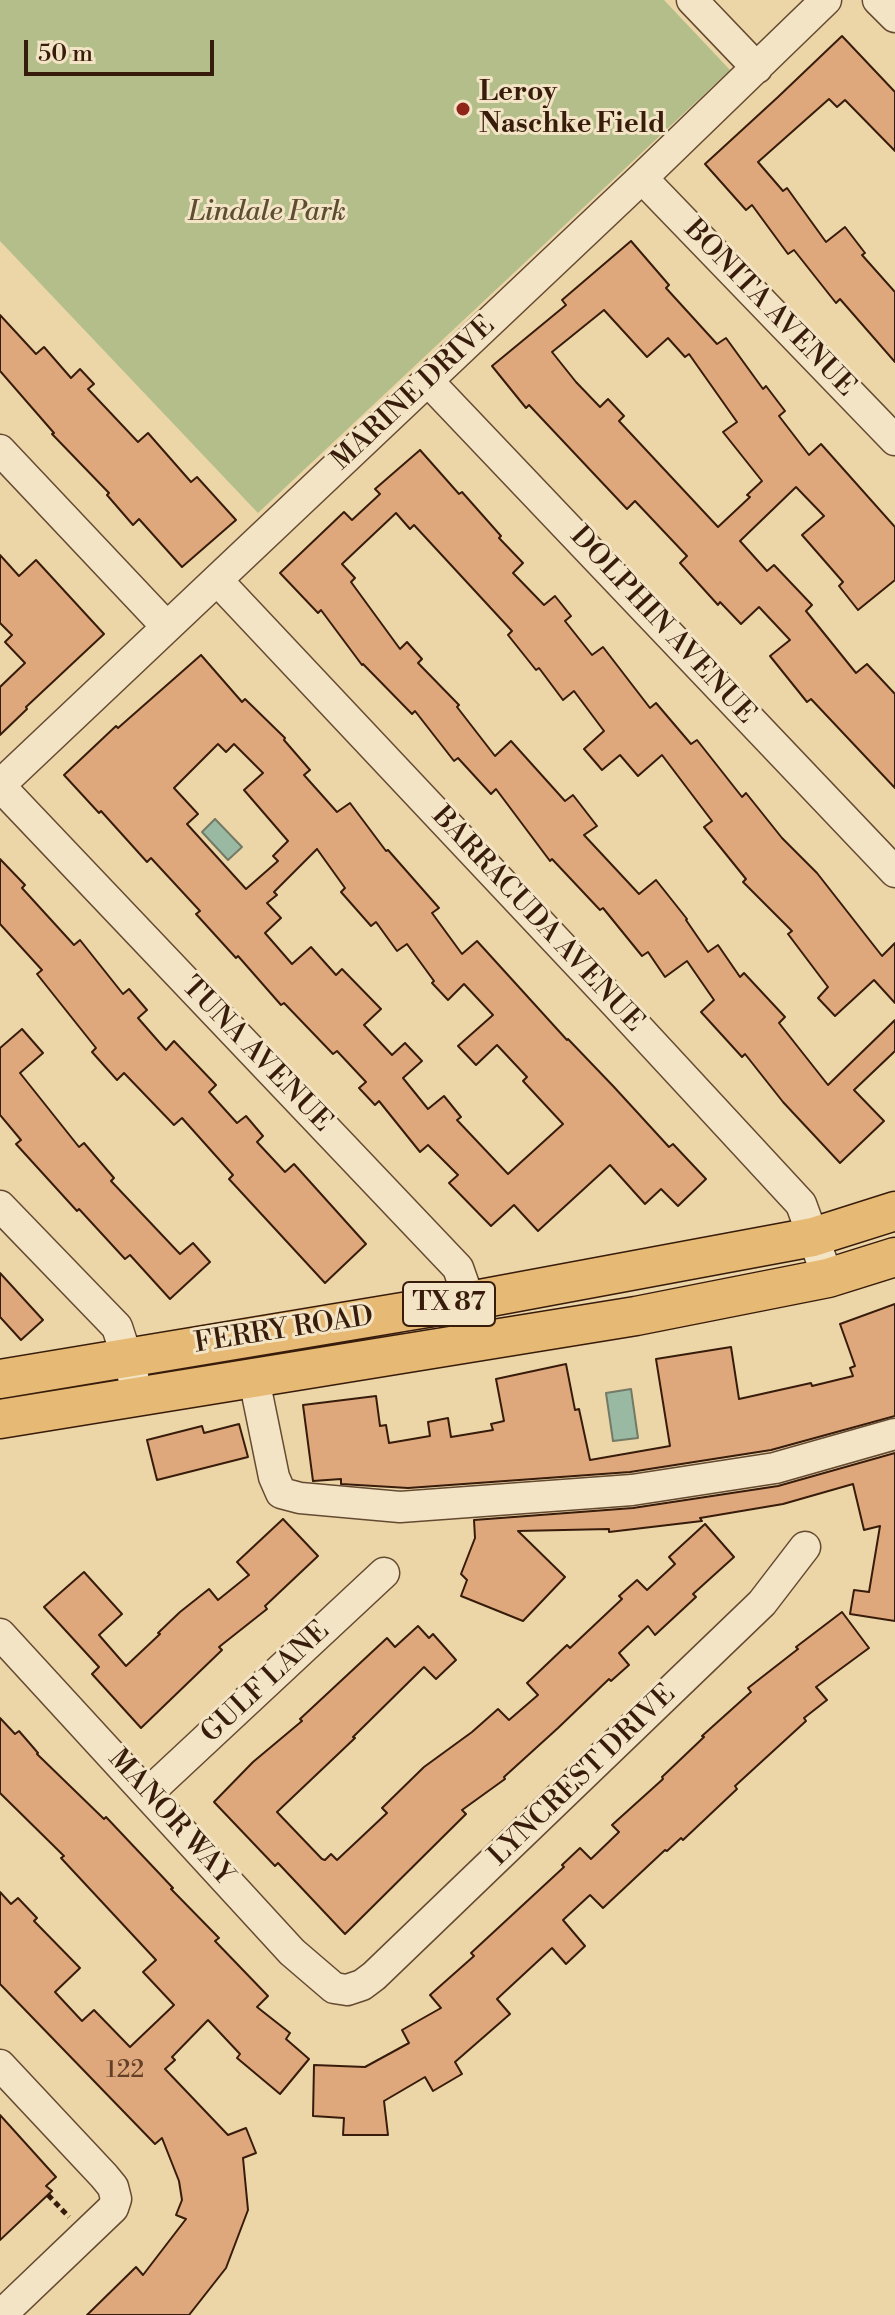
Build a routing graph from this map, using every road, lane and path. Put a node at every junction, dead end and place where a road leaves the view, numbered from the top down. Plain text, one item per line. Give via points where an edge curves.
1 (692, 0) edge
2 (826, 0) edge
3 (878, 0) edge
4 (895, 17) edge
5 (757, 68) junction
6 (642, 178) junction
7 (428, 381) junction
8 (895, 440) edge
9 (0, 450) edge
10 (217, 580) junction
11 (167, 627) junction
12 (0, 785) edge
13 (895, 872) edge
14 (0, 1206) edge
15 (895, 1211) edge
16 (813, 1237) junction
17 (895, 1257) edge
18 (828, 1278) junction
19 (469, 1301) junction
20 (484, 1342) junction
21 (127, 1357) junction
22 (0, 1379) edge
23 (254, 1379) junction
24 (140, 1397) junction
25 (0, 1419) edge
26 (895, 1434) edge
27 (805, 1547) dead end
28 (384, 1573) dead end
29 (0, 1634) edge
30 (147, 1794) junction
31 (347, 1990) joint
32 (0, 2065) edge
33 (1, 2315) edge

1 - 5 street
2 - 5 street, MARINE DRIVE
3 - 4 street
5 - 6 street, MARINE DRIVE
6 - 7 street, MARINE DRIVE
6 - 8 street, BONITA AVENUE
7 - 10 street, MARINE DRIVE
7 - 13 street, DOLPHIN AVENUE
9 - 11 street
10 - 11 street, MARINE DRIVE
10 - 16 street, BARRACUDA AVENUE via 801,1204
11 - 12 street, MARINE DRIVE
12 - 19 street, TUNA AVENUE via 458,1268
14 - 21 street via 117,1327
15 - 16 main road, FERRY ROAD / TX 87
16 - 18 street, BARRACUDA AVENUE
16 - 19 main road, FERRY ROAD / TX 87
17 - 18 main road, FERRY ROAD / TX 87
18 - 20 main road, FERRY ROAD / TX 87
19 - 20 street, TUNA AVENUE
19 - 21 main road, FERRY ROAD / TX 87
20 - 23 main road, FERRY ROAD / TX 87
21 - 22 main road, FERRY ROAD / TX 87
21 - 24 street
23 - 24 main road, FERRY ROAD / TX 87
23 - 26 street via 281,1493 372,1505 632,1490 775,1468
24 - 25 main road, FERRY ROAD / TX 87
27 - 31 street, LYNCREST DRIVE via 762,1603 374,1976
28 - 30 street, GULF LANE
29 - 30 street, MANOR WAY
30 - 31 street, MANOR WAY via 292,1952 334,1988
32 - 33 street via 104,2176 116,2199 113,2208

